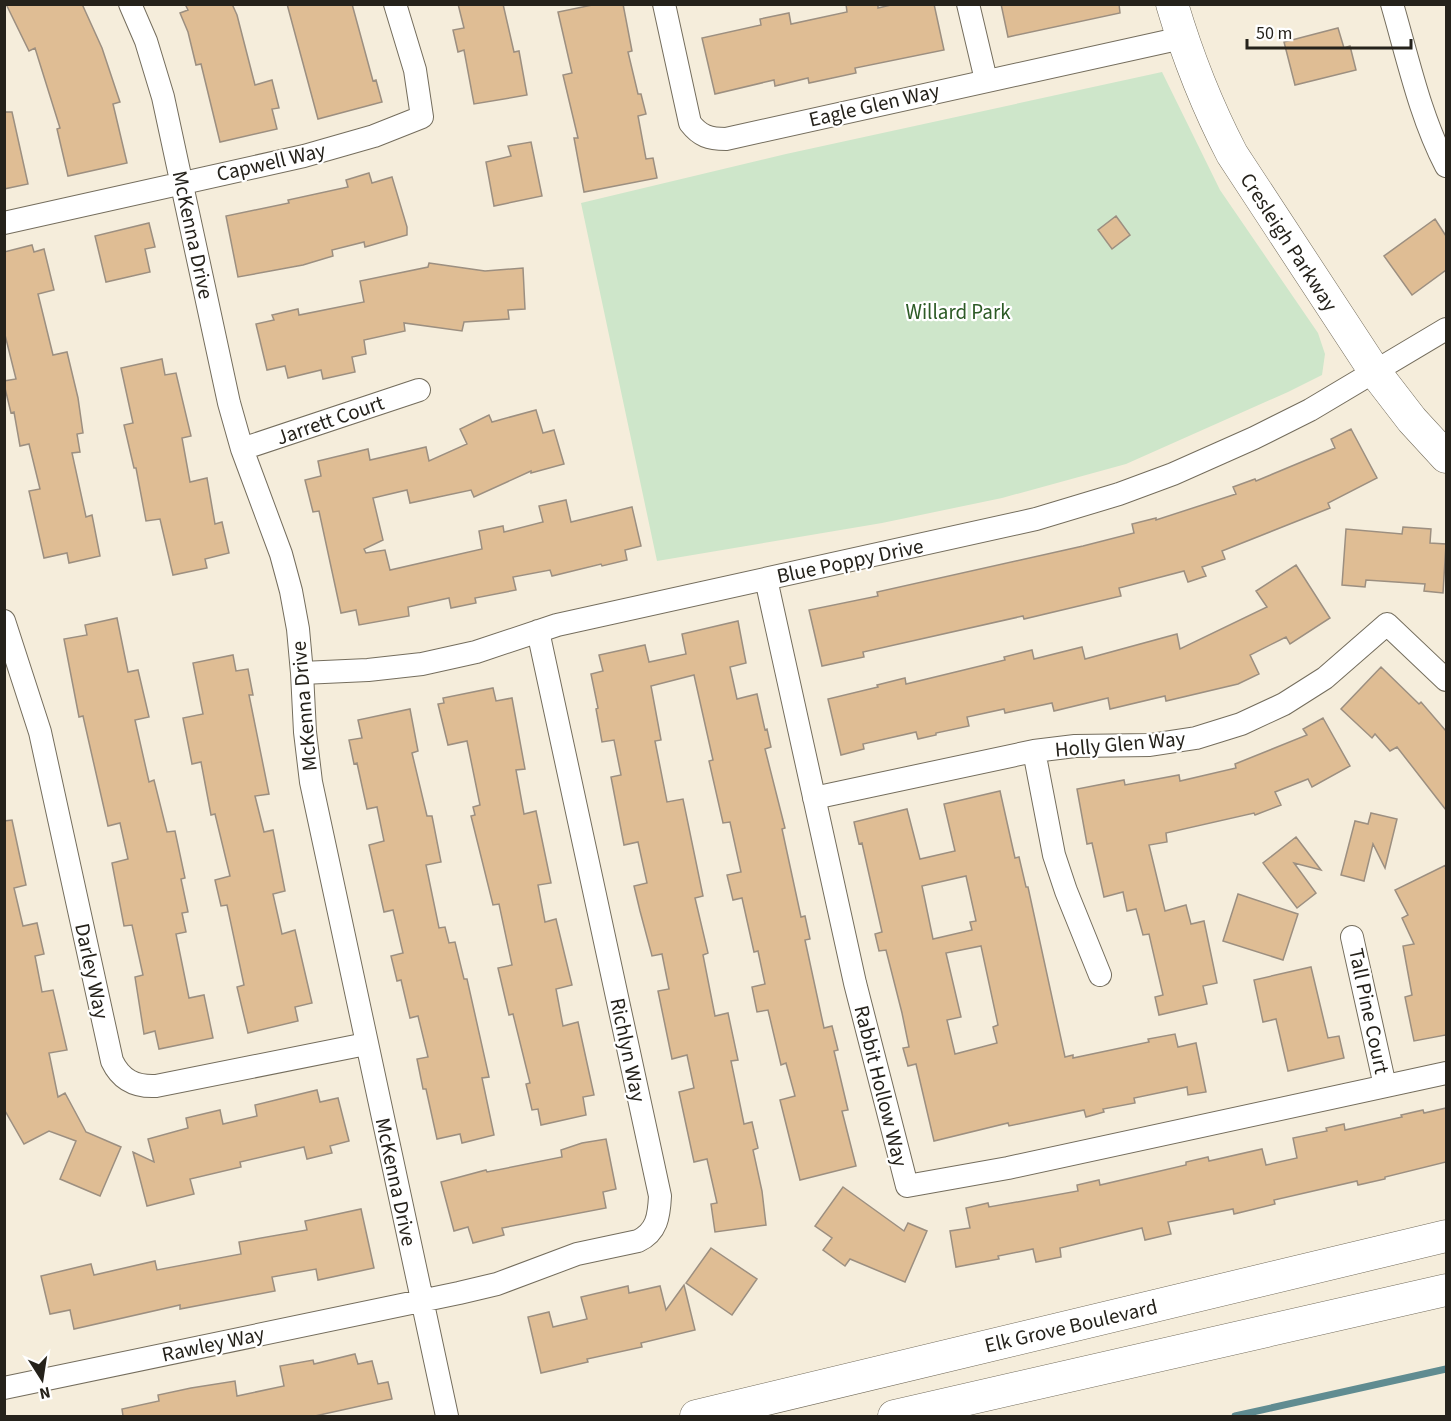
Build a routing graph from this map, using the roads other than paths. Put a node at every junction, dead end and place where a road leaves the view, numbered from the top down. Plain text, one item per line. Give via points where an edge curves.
1 (130, 4) edge
2 (395, 4) edge
3 (664, 4) edge
4 (968, 4) edge
5 (1172, 4) edge
6 (1392, 4) edge
7 (1182, 38) junction
8 (986, 80) junction
9 (1446, 166) edge
10 (183, 183) junction
11 (4, 223) edge
12 (1446, 329) edge
13 (1375, 372) junction
14 (419, 390) dead end
15 (242, 450) junction
16 (1446, 457) edge
17 (766, 579) junction
18 (4, 621) edge
19 (538, 631) junction
20 (10, 660) edge
21 (302, 673) junction
22 (1446, 680) edge
23 (1034, 751) junction
24 (814, 798) junction
25 (1352, 936) dead end
26 (1100, 975) dead end
27 (366, 1044) junction
28 (1446, 1073) edge
29 (1385, 1086) junction
30 (1446, 1236) edge
31 (1446, 1290) edge
32 (422, 1301) junction
33 (4, 1388) edge
34 (447, 1416) edge
35 (696, 1416) edge
36 (894, 1416) edge

1 - 10 street, McKenna Drive via 164,97
2 - 10 street, Capwell Way via 415,70 422,117 304,156
3 - 8 street, Eagle Glen Way via 690,123 698,134 710,139 726,139
4 - 8 street
5 - 7 main road, Cresleigh Parkway
6 - 9 street via 1423,111
7 - 8 street, Eagle Glen Way
7 - 13 main road, Cresleigh Parkway via 1209,110 1232,154
10 - 11 street, Capwell Way
10 - 15 street, McKenna Drive
12 - 13 street, Blue Poppy Drive
13 - 16 main road, Cresleigh Parkway
13 - 17 street, Blue Poppy Drive via 1254,438 1119,494 1036,519
14 - 15 street, Jarrett Court
15 - 21 street, McKenna Drive via 284,564 298,629
17 - 19 street, Blue Poppy Drive
17 - 24 street, Rabbit Hollow Way
18 - 20 street, Darley Way
19 - 21 street, Blue Poppy Drive via 422,664
19 - 32 street, Richlyn Way via 660,1197 659,1216 650,1233 638,1240 577,1254 496,1284
20 - 27 street, Darley Way via 26,686 40,732 112,1061 118,1072 135,1084 156,1086
21 - 27 street, McKenna Drive via 311,782
22 - 23 street, Holly Glen Way via 1387,624 1325,678 1284,704 1241,724 1196,738 1150,745
23 - 24 street, Holly Glen Way
23 - 26 street via 1054,855
24 - 29 street, Rabbit Hollow Way via 855,983 907,1186 1008,1168
25 - 29 street, Tall Pine Court
27 - 32 street, McKenna Drive
28 - 29 street
30 - 35 main road, Elk Grove Boulevard
31 - 36 main road
32 - 33 street, Rawley Way
32 - 34 street, McKenna Drive

